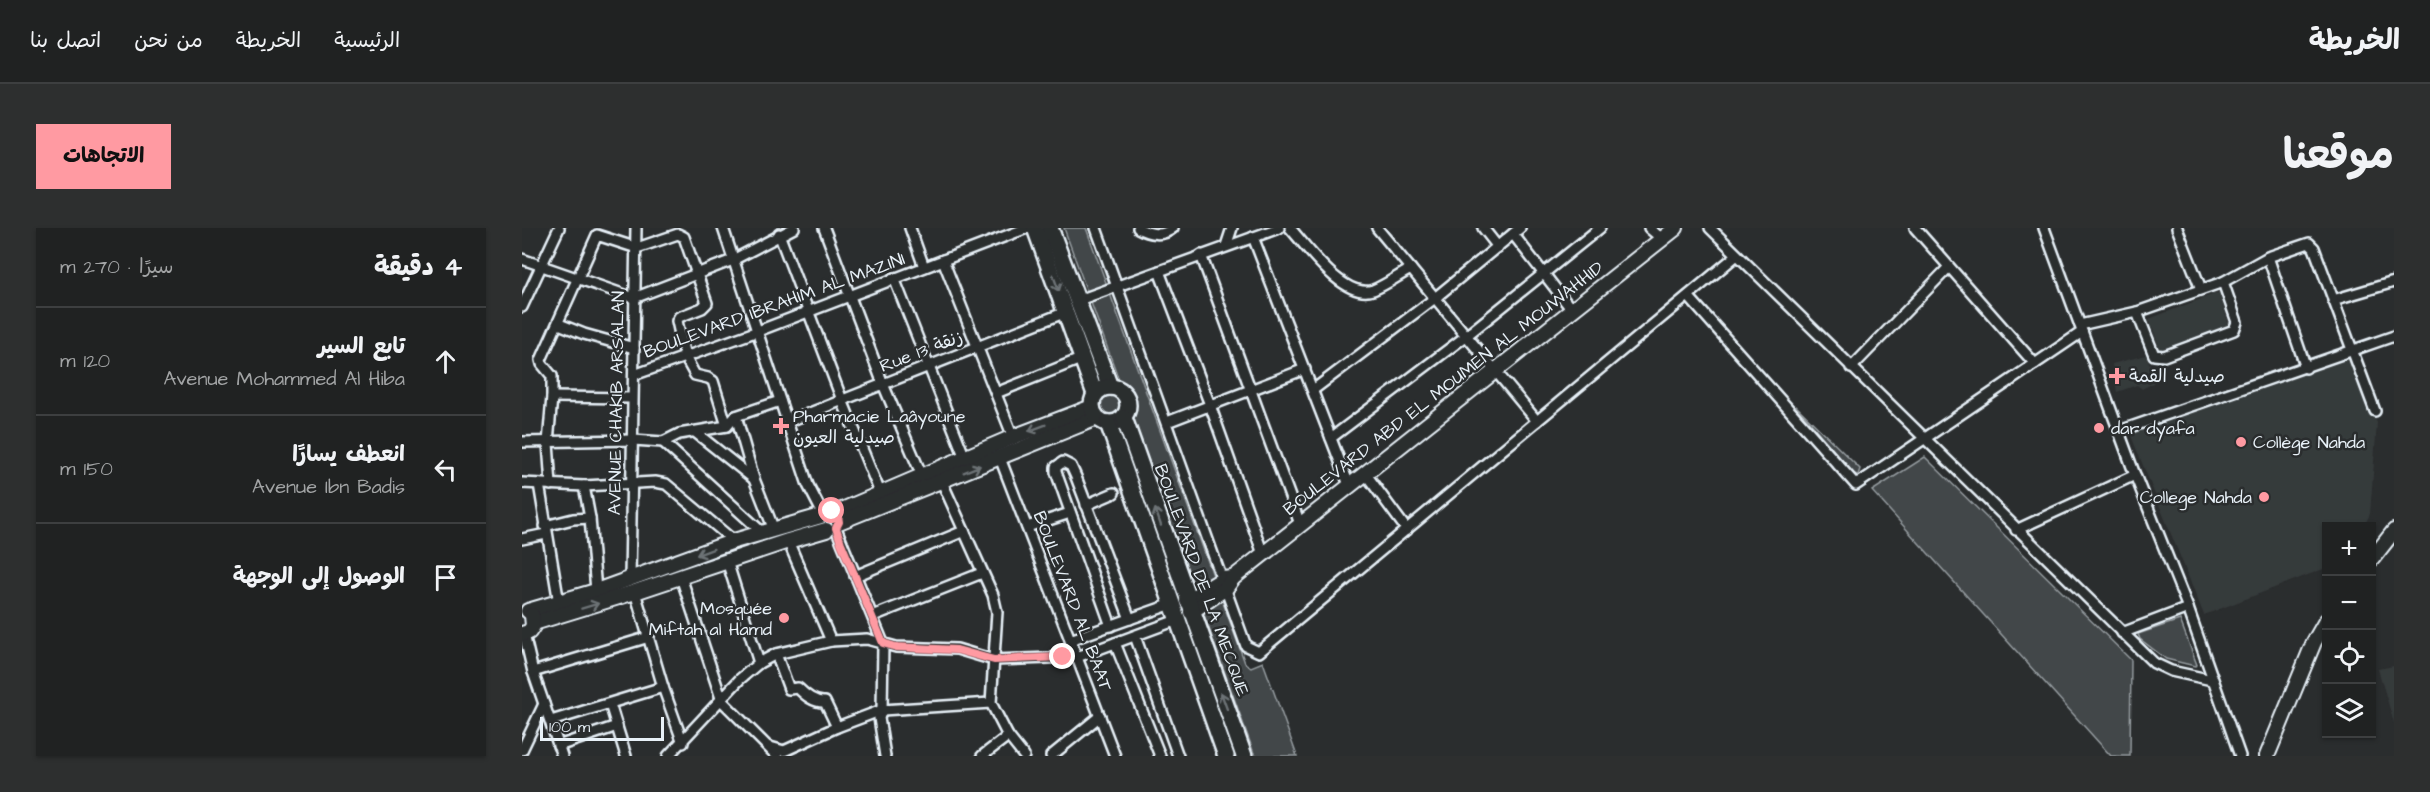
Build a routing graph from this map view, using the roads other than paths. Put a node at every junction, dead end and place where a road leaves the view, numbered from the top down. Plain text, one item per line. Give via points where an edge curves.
1 (559, 228) edge
2 (636, 228) edge
3 (723, 228) edge
4 (794, 228) edge
5 (824, 228) edge
6 (910, 228) edge
7 (1027, 228) edge
8 (1035, 228) edge
9 (1050, 228) edge
10 (1096, 228) edge
11 (1138, 228) edge
12 (1173, 228) edge
13 (1232, 228) edge
14 (1279, 228) edge
15 (1290, 228) edge
16 (1377, 228) edge
17 (1483, 228) edge
18 (1600, 228) edge
19 (1649, 228) edge
20 (1676, 228) edge
21 (1710, 228) edge
22 (1915, 228) edge
23 (2044, 228) edge
24 (2177, 228) edge
25 (1517, 231) edge
26 (779, 234) junction
27 (1253, 237) junction
28 (1662, 239) junction
29 (1226, 246) junction
30 (1498, 247) junction
31 (637, 248) junction
32 (1201, 255) junction
33 (1737, 255) junction
34 (2268, 257) junction
35 (522, 259) edge
36 (733, 260) junction
37 (943, 260) junction
38 (542, 266) junction
39 (924, 267) junction
40 (1949, 267) junction
41 (1411, 269) junction
42 (1159, 271) junction
43 (696, 274) junction
44 (1545, 274) junction
45 (578, 279) junction
46 (894, 279) junction
47 (2223, 282) junction
48 (2394, 282) edge
49 (1118, 286) junction
50 (2201, 289) junction
51 (849, 296) junction
52 (1688, 296) junction
53 (634, 298) junction
54 (1435, 298) junction
55 (2333, 300) junction
56 (1071, 306) junction
57 (522, 307) edge
58 (1572, 310) junction
59 (808, 311) junction
60 (2137, 312) junction
61 (559, 324) junction
62 (2081, 328) junction
63 (758, 331) junction
64 (1466, 336) junction
65 (2394, 336) edge
66 (978, 347) junction
67 (634, 348) junction
68 (2354, 351) junction
69 (685, 357) junction
70 (1083, 358) junction
71 (2035, 364) junction
72 (927, 366) junction
73 (1851, 368) junction
74 (2306, 368) junction
75 (1305, 369) junction
76 (1494, 371) junction
77 (634, 375) junction
78 (883, 384) junction
79 (1110, 387) junction
80 (1251, 389) junction
81 (1313, 390) junction
82 (996, 393) junction
83 (552, 397) junction
84 (632, 398) junction
85 (842, 400) junction
86 (780, 401) junction
87 (1210, 405) junction
88 (1098, 411) junction
89 (2375, 411) dead end
90 (736, 416) junction
91 (1124, 418) junction
92 (1538, 421) junction
93 (787, 422) junction
94 (1167, 422) junction
95 (727, 426) junction
96 (2119, 431) junction
97 (695, 432) junction
98 (1013, 437) junction
99 (1331, 438) junction
100 (633, 440) junction
101 (1924, 441) junction
102 (522, 442) edge
103 (548, 442) junction
104 (663, 442) junction
105 (965, 458) junction
106 (1000, 458) junction
107 (1365, 473) junction
108 (2135, 475) junction
109 (922, 476) junction
110 (754, 479) junction
111 (942, 482) junction
112 (522, 483) edge
113 (539, 484) junction
114 (632, 484) junction
115 (551, 485) junction
116 (1349, 485) junction
117 (584, 486) junction
118 (1114, 493) dead end
119 (881, 495) junction
120 (1086, 505) junction
121 (1071, 513) junction
122 (590, 518) junction
123 (830, 520) junction
124 (1300, 524) junction
125 (1027, 527) junction
126 (546, 530) junction
127 (1407, 530) junction
128 (2016, 530) junction
129 (964, 531) junction
130 (2394, 531) edge
131 (769, 532) junction
132 (522, 538) edge
133 (734, 541) junction
134 (788, 541) junction
135 (1263, 554) junction
136 (2376, 554) edge
137 (727, 561) junction
138 (982, 573) junction
139 (855, 576) junction
140 (681, 577) junction
141 (1227, 581) junction
142 (632, 586) junction
143 (596, 591) junction
144 (559, 603) junction
145 (1172, 604) junction
146 (1189, 607) junction
147 (2188, 608) junction
148 (528, 615) edge
149 (873, 616) junction
150 (1130, 619) junction
151 (1178, 620) junction
152 (1111, 626) junction
153 (2322, 629) edge
154 (2122, 633) junction
155 (523, 634) edge
156 (1135, 636) junction
157 (649, 637) junction
158 (1070, 640) junction
159 (831, 641) junction
160 (883, 643) junction
161 (1115, 643) junction
162 (776, 654) junction
163 (1077, 657) junction
164 (994, 660) junction
165 (759, 663) junction
166 (533, 672) junction
167 (2212, 680) junction
168 (663, 687) junction
169 (723, 701) junction
170 (991, 703) junction
171 (544, 704) junction
172 (610, 704) junction
173 (882, 710) junction
174 (1100, 716) junction
175 (551, 721) junction
176 (617, 726) junction
177 (837, 727) junction
178 (1008, 736) junction
179 (683, 743) junction
180 (558, 746) junction
181 (770, 747) junction
182 (522, 750) edge
183 (881, 755) edge
184 (562, 756) edge
185 (626, 756) edge
186 (668, 756) edge
187 (777, 756) edge
188 (982, 756) edge
189 (1024, 756) edge
190 (1051, 756) edge
191 (1115, 756) edge
192 (1160, 756) edge
193 (1178, 756) edge
194 (1226, 756) edge
195 (1244, 756) edge
196 (2240, 756) edge
197 (2267, 756) edge

1 - 38 street
2 - 31 street, AVENUE CHAKIB ARSALAN
3 - 36 street
4 - 26 street
5 - 51 street
6 - 39 street
7 - 37 street, BOULEVARD IBRAHIM AL MAZINI
8 -> 56 main road, BOULEVARD DE LA MECQUE
9 - 56 main road, BOULEVARD DE LA MECQUE
10 - 49 street
11 - 12 street via 1164,233
13 - 29 street
14 - 27 street, Rue 13 زنقة
15 - 41 street via 1336,279 1354,287 1372,290
16 - 41 street
17 - 30 street
18 - 44 street
19 - 28 street
20 - 28 main road, BOULEVARD ABD EL MOUMEN AL MOUWAHHID
21 - 33 street
22 - 40 street
23 - 62 street
24 - 50 street
25 - 30 street
25 - 44 street
26 - 36 street
26 - 59 street
27 - 29 street, Rue 13 زنقة
27 - 75 street
28 - 58 main road, BOULEVARD ABD EL MOUMEN AL MOUWAHHID
29 - 32 street, Rue 13 زنقة
30 - 54 street
31 - 43 street via 681,234
31 - 45 street via 597,235
31 - 53 street, AVENUE CHAKIB ARSALAN
32 - 42 street, Rue 13 زنقة
32 - 80 street
33 - 52 street
33 - 73 street
34 - 47 street
34 - 55 street via 2309,243
34 - 74 street
35 - 38 street
36 - 43 street
36 - 63 street
37 - 39 street, BOULEVARD IBRAHIM AL MAZINI
37 - 66 street
38 - 45 street
38 - 57 street
39 - 46 street, BOULEVARD IBRAHIM AL MAZINI
40 - 71 street
40 - 73 street
41 - 54 street
42 - 49 street, Rue 13 زنقة
42 - 87 street
43 - 53 street
43 - 69 street via 707,303 677,321
44 - 58 street
44 - 64 street
45 - 53 street
45 - 61 street
46 - 51 street, BOULEVARD IBRAHIM AL MAZINI
46 - 72 street
47 - 50 street
47 - 60 street via 2237,322 2234,330 2164,356 2154,355
48 - 55 street
49 - 56 street, Rue 13 زنقة
49 - 94 street
50 - 60 street
51 - 59 street, BOULEVARD IBRAHIM AL MAZINI
51 - 78 street
52 - 92 street
52 - 101 street via 1856,485
53 - 67 street, AVENUE CHAKIB ARSALAN
54 - 64 street
54 - 81 street
55 - 68 street
56 - 66 street, Rue 13 زنقة
56 - 70 main road, BOULEVARD DE LA MECQUE
56 - 79 main road, BOULEVARD DE LA MECQUE
58 - 76 main road, BOULEVARD ABD EL MOUMEN AL MOUWAHHID
59 - 63 street, BOULEVARD IBRAHIM AL MAZINI
59 - 85 street
60 - 62 street
61 - 67 street
61 - 83 street via 541,360 552,376
62 - 71 street
62 - 96 street
63 - 69 street, BOULEVARD IBRAHIM AL MAZINI
63 - 86 street
64 - 76 street
64 - 99 street
65 - 68 street
66 - 72 street, Rue 13 زنقة
66 - 82 street
67 - 77 street, AVENUE CHAKIB ARSALAN
68 - 74 street
68 - 89 street
69 - 77 street, BOULEVARD IBRAHIM AL MAZINI
69 - 95 street via 695,375 713,381
70 - 82 street
70 - 88 main road, BOULEVARD DE LA MECQUE
71 - 101 street
72 - 78 street, Rue 13 زنقة
72 - 105 street
73 - 101 street
74 - 96 street
75 - 80 street
75 - 81 street
76 - 92 street
76 - 107 main road, BOULEVARD ABD EL MOUMEN AL MOUWAHHID
77 - 84 street, AVENUE CHAKIB ARSALAN
78 - 85 street, Rue 13 زنقة
78 - 109 street
79 - 88 main road
79 - 91 main road via 1125,395 1128,407
80 - 87 street
80 - 124 street
81 - 99 street
82 - 98 street
83 - 84 street
83 - 103 street
84 - 100 street, AVENUE CHAKIB ARSALAN
85 - 93 street, Rue 13 زنقة
85 - 119 street
86 - 90 street
86 - 93 street
87 - 94 street
87 - 135 street
88 - 91 main road via 1114,423
88 -> 98 main road
88 - 106 main road
88 - 145 main road, BOULEVARD DE LA MECQUE
90 - 95 street
90 - 110 street
146 -> 91 main road, BOULEVARD DE LA MECQUE
92 - 127 street
93 - 123 street via 808,486
94 - 141 street
95 - 97 street
96 - 108 street
97 - 104 street
97 - 110 street
98 - 105 main road
99 - 116 street
100 - 103 street
100 - 104 street
100 - 114 street, AVENUE CHAKIB ARSALAN
101 - 128 street
102 - 103 street
103 - 115 street
104 - 131 street
105 - 109 main road
111 -> 106 main road
106 - 125 street, BOULEVARD AL BAAT
107 - 116 main road, BOULEVARD ABD EL MOUMEN AL MOUWAHHID
107 - 127 street
108 - 128 street
108 - 147 street
109 - 119 main road
110 - 131 street
111 - 123 main road
111 - 129 street
112 - 113 street
113 - 115 street
113 - 126 street
114 - 117 street
114 - 133 street via 666,484
114 - 142 street, AVENUE CHAKIB ARSALAN
115 - 117 street
116 - 124 main road, BOULEVARD ABD EL MOUMEN AL MOUWAHHID
117 - 122 street
118 - 120 street
119 - 123 main road
120 - 121 street via 1071,466 1066,462 1058,464 1056,472
120 - 150 street
121 - 125 street
121 - 152 street
122 - 126 street via 573,519
122 - 143 street
123 - 131 main road
123 - 134 main road
123 - 139 street
124 - 135 main road, BOULEVARD ABD EL MOUMEN AL MOUWAHHID
125 - 158 street, BOULEVARD AL BAAT
126 - 132 street
126 - 144 street
127 - 141 street via 1259,652 1246,646
128 - 154 street
129 - 138 street
129 - 139 street
130 - 136 main road
131 - 133 main road
133 -> 142 main road
134 - 137 main road
134 - 159 street
135 - 141 main road, BOULEVARD ABD EL MOUMEN AL MOUWAHHID
137 - 140 main road
137 - 165 street
138 - 149 street
138 - 164 street via 997,612
139 - 149 street
140 - 142 main road
140 - 169 street
141 - 146 main road, BOULEVARD ABD EL MOUMEN AL MOUWAHHID
142 - 143 main road
148 -> 142 main road
142 - 157 street, AVENUE CHAKIB ARSALAN
143 - 144 main road
144 - 148 main road
145 - 150 street
145 - 151 main road, BOULEVARD DE LA MECQUE
195 -> 146 main road, BOULEVARD DE LA MECQUE
147 - 154 street
147 - 167 street
148 - 155 main road via 531,629
149 - 160 street
150 - 152 street
151 - 156 street
151 - 194 main road, BOULEVARD DE LA MECQUE
152 - 158 street
153 - 197 main road
154 - 167 street via 2154,663
155 - 166 street
156 - 161 street
156 - 193 street
157 - 166 street
157 - 168 street, AVENUE CHAKIB ARSALAN
158 - 163 street, BOULEVARD AL BAAT
159 - 160 street via 867,639
159 - 162 street
160 - 164 street via 957,650
160 - 173 street
161 - 163 street
161 - 192 street
162 - 165 street
162 - 177 street via 789,689 798,688 818,703 825,702
163 - 164 street
163 - 174 street, BOULEVARD AL BAAT
164 - 170 street
165 - 169 street
166 - 171 street
167 - 196 street
168 - 172 street
168 - 179 street, AVENUE CHAKIB ARSALAN
169 - 179 street
169 - 181 street
170 - 173 street
170 - 178 street
171 - 175 street
171 - 182 street
172 - 175 street
172 - 176 street
173 - 177 street
173 - 183 street
174 - 190 street
174 - 191 street, BOULEVARD AL BAAT
175 - 180 street
176 - 180 street
176 - 185 street
177 - 181 street via 784,751
178 - 188 street
178 - 189 street
179 - 186 street
180 - 184 street
181 - 187 street

